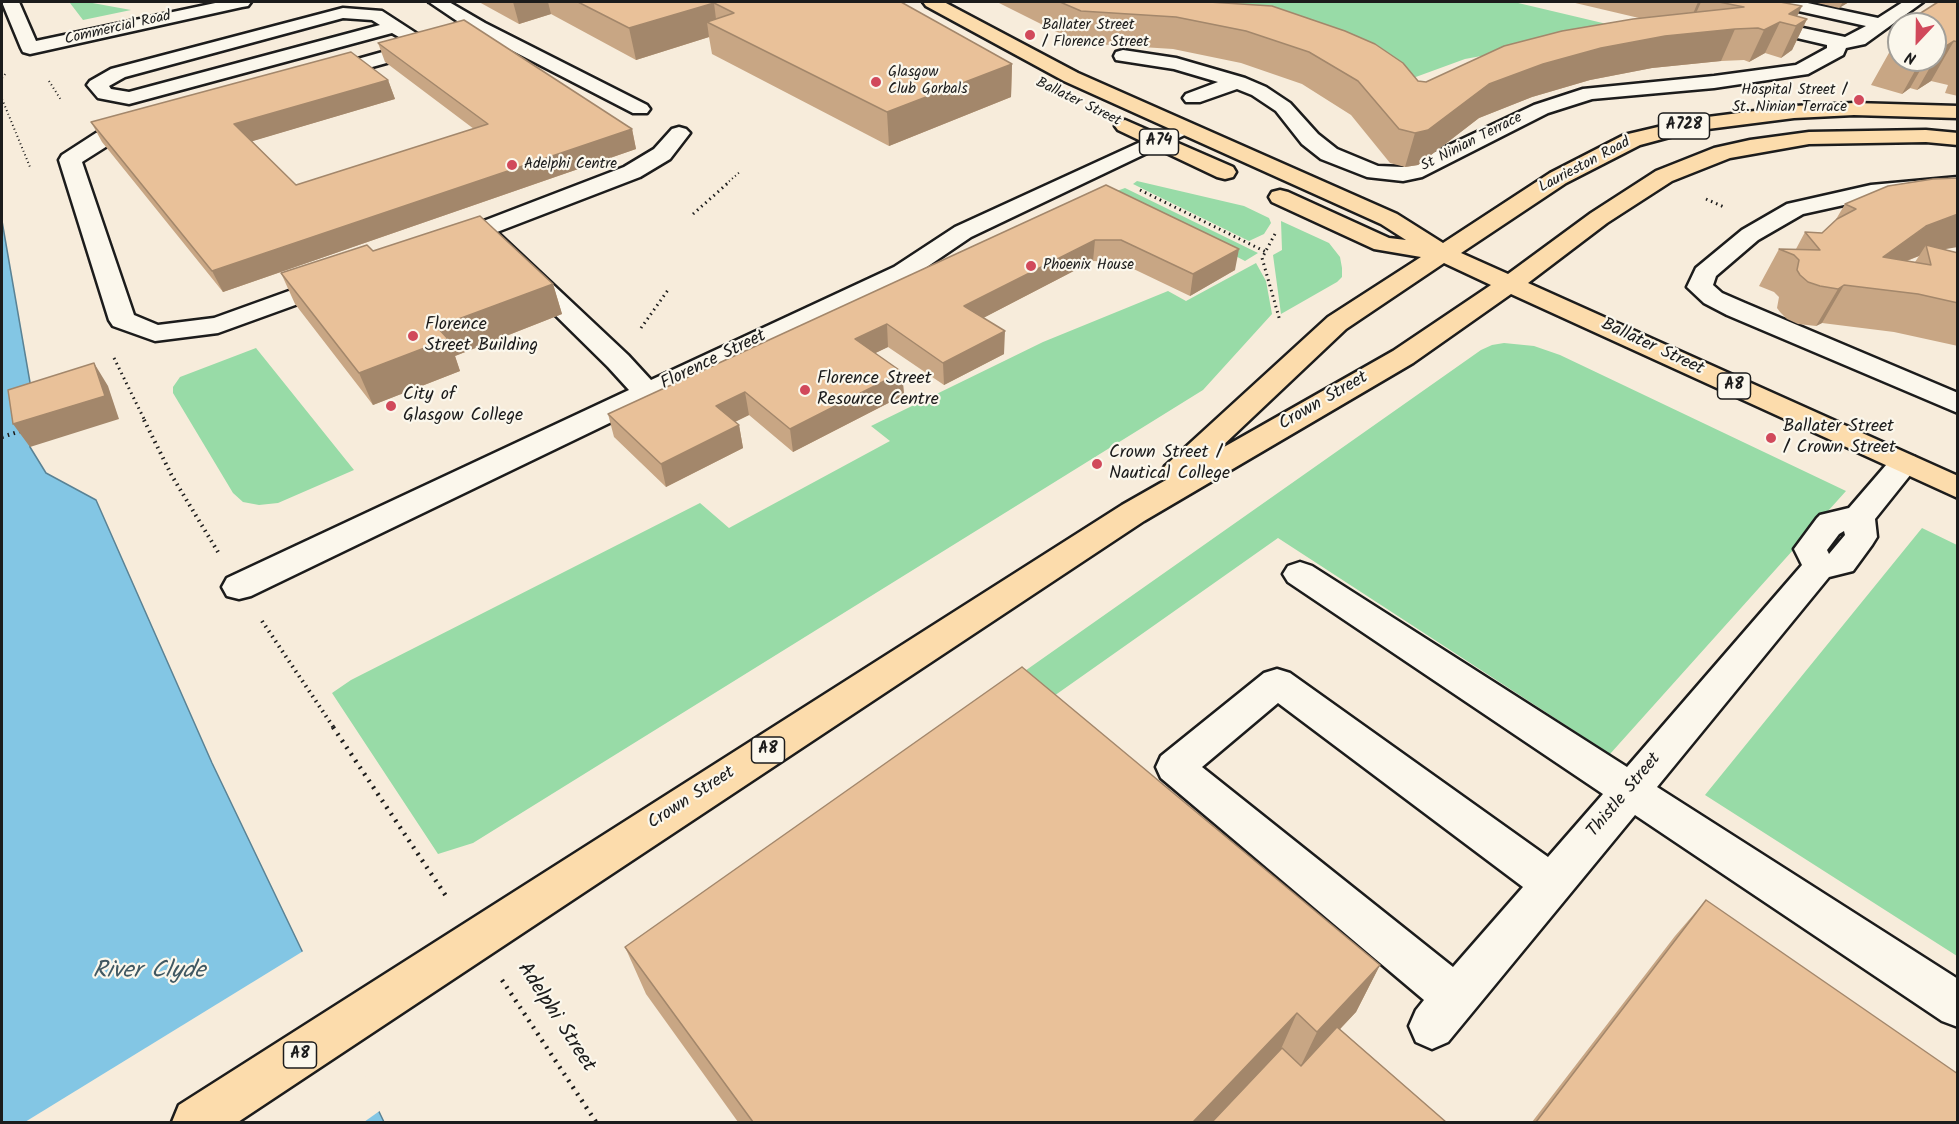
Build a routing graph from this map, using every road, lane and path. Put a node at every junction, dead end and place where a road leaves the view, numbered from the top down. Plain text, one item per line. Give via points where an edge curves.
1 (11, 2) edge
2 (242, 2) edge
3 (438, 2) edge
4 (932, 2) edge
5 (1782, 2) edge
6 (1914, 2) edge
7 (1733, 18) edge
8 (1880, 24) junction
9 (395, 27) junction
10 (479, 27) junction
11 (442, 41) junction
12 (1837, 43) junction
13 (1123, 56) edge
14 (306, 80) edge
15 (1238, 82) junction
16 (1193, 98) dead end
17 (2, 99) edge
18 (640, 108) dead end
19 (1958, 112) edge
20 (1106, 117) dead end
21 (159, 122) edge
22 (1184, 128) junction
23 (679, 133) dead end
24 (1958, 139) edge
25 (1157, 141) junction
26 (26, 158) dead end
27 (1098, 169) junction
28 (741, 171) dead end
29 (1243, 180) dead end
30 (1658, 180) junction
31 (1958, 184) edge
32 (1264, 190) dead end
33 (693, 214) dead end
34 (1766, 225) junction
35 (1266, 252) dead end
36 (1444, 254) junction
37 (361, 273) edge
38 (1511, 284) junction
39 (109, 348) dead end
40 (647, 393) junction
41 (1958, 404) edge
42 (27, 429) edge
43 (2, 436) edge
44 (1904, 464) junction
45 (1958, 488) edge
46 (1132, 513) junction
47 (1300, 574) dead end
48 (239, 587) junction
49 (1630, 791) junction
50 (1552, 884) junction
51 (475, 939) junction
52 (1958, 1005) edge
53 (196, 1122) edge
54 (596, 1122) edge

1 - 2 street, Commercial Road via 30,48
3 - 10 street
4 - 22 main road, Ballater Street / A74 via 1071,77
5 - 8 street
6 - 8 street
7 - 12 street
8 - 12 street via 1858,40
9 - 9 street via 376,15 343,13 118,72 97,85 105,94 129,98
9 - 11 street via 416,40
10 - 11 street
10 - 18 street
11 - 14 street
12 - 15 street, St Ninian Terrace via 1836,51 1801,70 1590,93 1541,109 1403,174 1375,172 1329,154 1310,139 1283,107
13 - 15 street, St Ninian Terrace via 1176,64
15 - 16 street
17 - 26 path
19 - 36 main road, Laurieston Road / A728 via 1794,112 1658,132 1632,140 1567,172
20 - 25 main road, Ballater Street / A74
21 - 37 street via 104,138 70,160 122,320 155,333 218,325
22 - 25 street, Florence Street
22 - 36 main road, Ballater Street / A74 via 1389,219
23 - 40 street via 662,154 632,172 470,233 618,361
24 - 30 main road, A728 via 1809,138 1750,146 1698,161
25 - 27 street, Florence Street
25 - 29 main road, Ballater Street / A74
27 - 35 path
27 - 40 street, Florence Street via 963,232 903,272
28 - 33 path
30 - 34 path
30 - 38 main road, A728 via 1555,249
31 - 34 street via 1829,200 1795,209
32 - 36 main road, Ballater Street via 1383,244
34 - 41 street via 1706,273 1700,287 1736,309
36 - 38 main road, Ballater Street / A8
36 - 46 main road, Crown Street / A8 via 1337,323
38 - 44 main road, Ballater Street / A8
38 - 46 main road, Crown Street / A8 via 1403,357
39 - 48 path, Adelphi Street via 172,476
40 - 48 street, Florence Street
42 - 43 path
44 - 45 main road, Ballater Street / A8
44 - 49 street, Thistle Street via 1859,517 1861,537 1841,562 1819,567
46 - 51 main road, Crown Street / A8
47 - 49 street
48 - 51 path, Adelphi Street
49 - 50 street, Thistle Street
49 - 52 street
50 - 50 street, Thistle Street via 1444,1012 1175,767 1277,683
51 - 53 main road, Crown Street / A8
51 - 54 path, Adelphi Street

